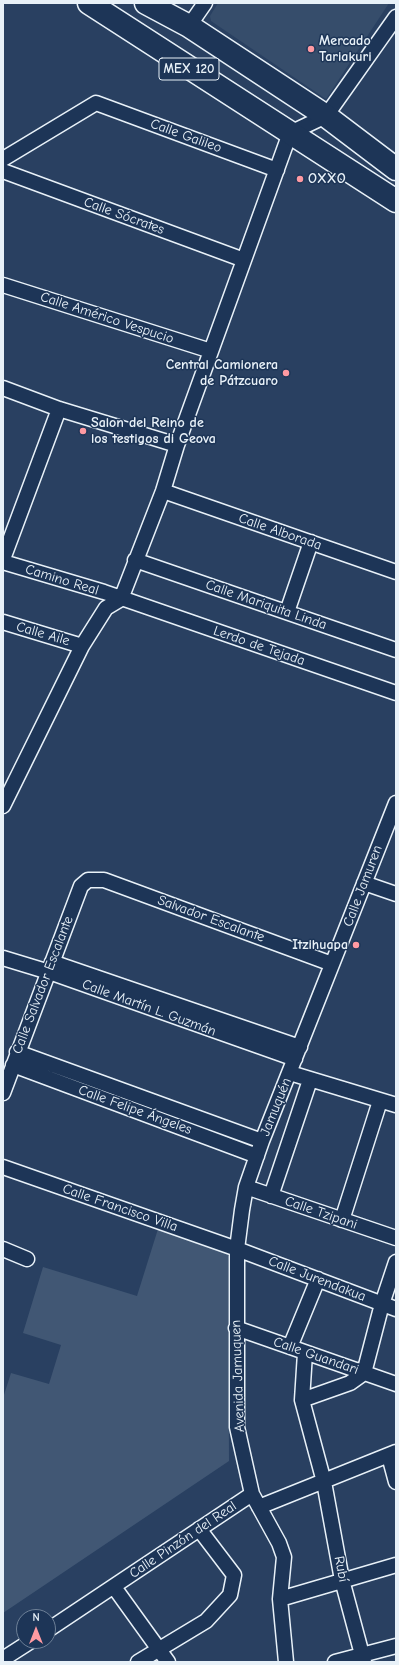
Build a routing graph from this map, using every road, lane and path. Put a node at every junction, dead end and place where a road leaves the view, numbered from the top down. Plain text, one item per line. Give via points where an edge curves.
1 (89, 3) edge
2 (146, 3) edge
3 (205, 3) edge
4 (396, 17) edge
5 (189, 26) junction
6 (326, 116) junction
7 (290, 133) junction
8 (3, 159) edge
9 (396, 169) edge
10 (277, 170) junction
11 (3, 171) edge
12 (396, 201) edge
13 (244, 260) junction
14 (3, 285) edge
15 (211, 351) junction
16 (3, 388) edge
17 (59, 409) junction
18 (177, 445) junction
19 (163, 492) junction
20 (311, 542) junction
21 (135, 560) junction
22 (3, 561) edge
23 (396, 572) edge
24 (121, 599) junction
25 (286, 612) junction
26 (3, 622) edge
27 (82, 646) junction
28 (396, 650) edge
29 (396, 693) edge
30 (396, 802) edge
31 (3, 806) edge
32 (88, 880) joint
33 (364, 883) junction
34 (396, 894) edge
35 (3, 958) edge
36 (332, 964) junction
37 (50, 967) junction
38 (298, 1053) junction
39 (15, 1058) junction
40 (290, 1073) junction
41 (310, 1080) junction
42 (3, 1093) edge
43 (145, 1099) junction
44 (380, 1100) junction
45 (396, 1105) edge
46 (140, 1112) junction
47 (262, 1142) junction
48 (257, 1156) junction
49 (3, 1167) edge
50 (246, 1188) junction
51 (271, 1196) junction
52 (342, 1220) junction
53 (396, 1238) edge
54 (3, 1249) edge
55 (237, 1249) junction
56 (27, 1259) dead end
57 (396, 1262) edge
58 (318, 1280) junction
59 (382, 1304) junction
60 (396, 1309) edge
61 (236, 1328) junction
62 (290, 1347) junction
63 (305, 1353) junction
64 (364, 1373) junction
65 (396, 1384) edge
66 (302, 1400) junction
67 (392, 1454) edge
68 (324, 1482) junction
69 (396, 1482) edge
70 (252, 1494) junction
71 (259, 1507) junction
72 (200, 1529) junction
73 (396, 1566) edge
74 (342, 1580) junction
75 (114, 1587) junction
76 (280, 1599) junction
77 (56, 1625) edge
78 (396, 1646) edge
79 (159, 1648) junction
80 (19, 1649) edge
81 (3, 1659) edge
82 (363, 1659) edge
83 (138, 1662) edge
84 (168, 1662) edge
85 (286, 1662) edge
86 (335, 1662) edge

1 - 7 main road, MEX 120
2 - 5 main road, MEX 120
3 - 5 street
4 - 6 street
5 - 6 main road, MEX 120
6 - 7 street
6 - 9 main road, MEX 120
7 - 10 street
7 - 12 main road, MEX 120
8 - 10 street, Calle Galileo via 96,103
10 - 13 street
11 - 13 street, Calle Sócrates
13 - 15 street
14 - 15 street, Calle Américo Vespucio
15 - 18 street
16 - 17 street
17 - 18 street
17 - 22 street
18 - 19 street
19 - 20 street, Calle Alborada
19 - 21 street
20 - 23 street, Calle Alborada
20 - 25 street
21 - 24 street
21 - 25 street, Calle Mariquita Linda
22 - 24 street, Camino Real
24 - 27 street via 106,608
24 - 29 street, Lerdo de Tejada
25 - 28 street, Calle Mariquita Linda
26 - 27 street, Calle Aile
27 - 31 street
30 - 33 street, Calle Jamuren
32 - 36 street, Salvador Escalante via 104,880
32 - 37 street, Calle Salvador Escalante via 81,886
33 - 34 street
33 - 36 street, Calle Jamuren
35 - 37 street, Calle Martín L. Guzmán
36 - 38 street, Calle Jamuren
37 - 38 street, Calle Martín L. Guzmán
37 - 39 street, Calle Salvador Escalante
38 - 40 street, Jamuquén
39 - 42 street, Calle Salvador Escalante
39 - 43 street, Calle Felipe Ángeles
39 - 46 street, Calle Felipe Ángeles
40 - 41 street
40 - 47 street, Jamuquén
41 - 44 street
41 - 51 street
43 - 46 street
43 - 47 street, Calle Felipe Ángeles
44 - 45 street
44 - 52 street
46 - 48 street, Calle Felipe Ángeles
47 - 48 street, Jamuquén
48 - 50 street, Avenida Jamuquen
49 - 55 street, Calle Francisco Villa
50 - 51 street, Calle Tzipani
50 - 55 street, Avenida Jamuquen
51 - 52 street, Calle Tzipani
52 - 53 street, Calle Tzipani
54 - 56 street
55 - 58 street, Calle Jurendakua
55 - 61 street, Avenida Jamuquen
57 - 59 street
58 - 59 street, Calle Jurendakua
58 - 62 street
59 - 60 street, Calle Jurendakua
59 - 64 street
61 - 62 street, Calle Guandari
61 - 70 street, Avenida Jamuquen via 237,1427
62 - 63 street, Calle Guandari
63 - 64 street, Calle Guandari
63 - 66 street, Rubí
64 - 65 street, Calle Guandari
64 - 66 street via 350,1383
66 - 68 street, Rubí
67 - 68 street
67 - 69 street
68 - 71 street
68 - 74 street, Rubí
70 - 71 street, Avenida Jamuquen
70 - 72 street, Calle Pinzón del Real
71 - 76 street, Avenida Jamuquen via 284,1557
72 - 75 street, Calle Pinzón del Real
72 - 79 street via 234,1575 230,1595 206,1622
73 - 74 street
74 - 76 street
74 - 82 street, Rubí
75 - 77 street, Calle Pinzón del Real
75 - 79 street
76 - 85 street, Avenida Jamuquen
78 - 82 street
79 - 83 street
79 - 84 street
80 - 81 street
82 - 86 street

